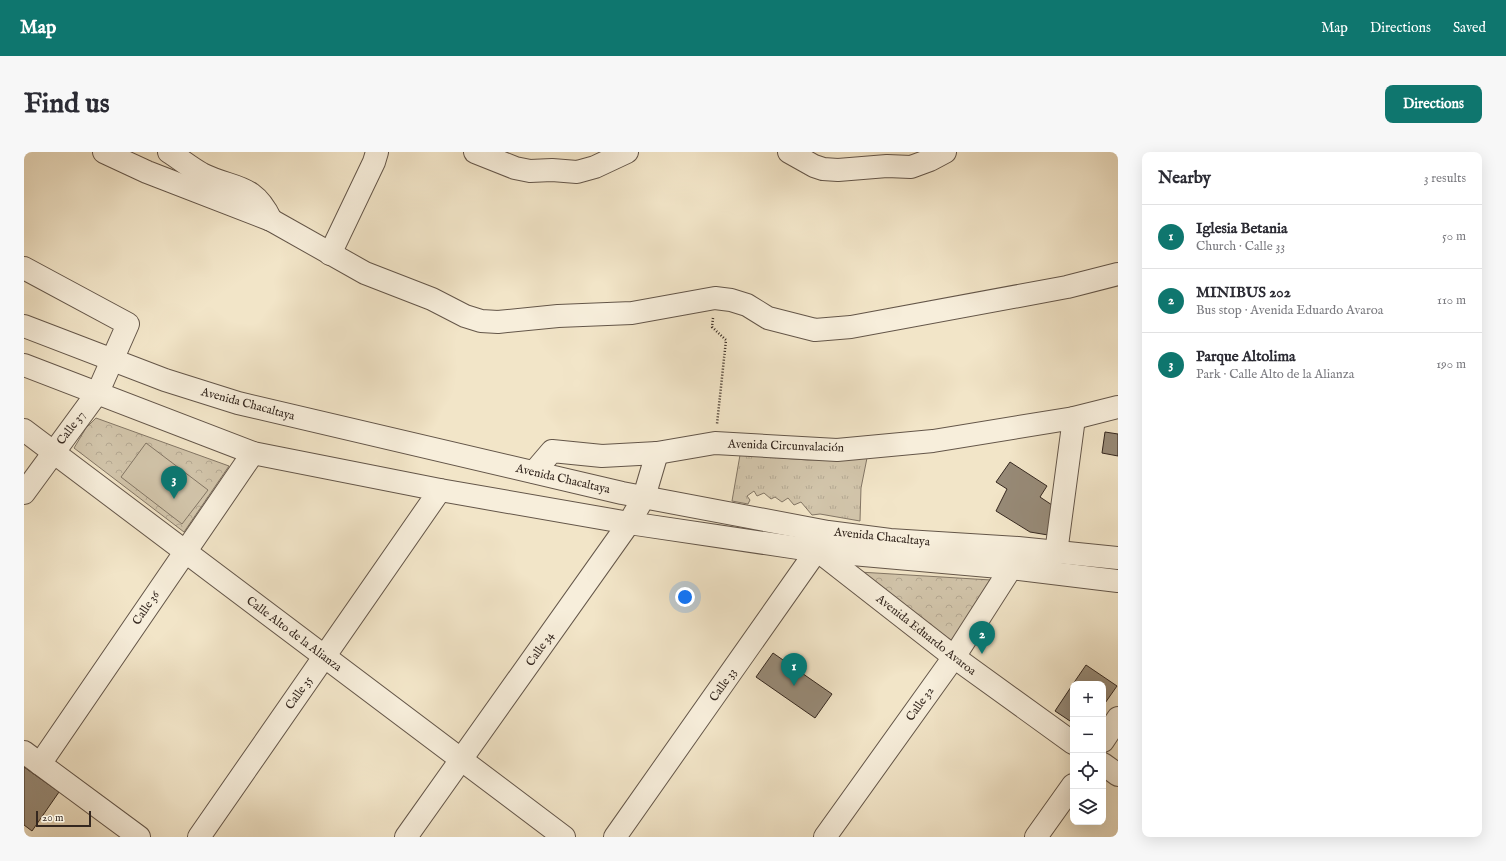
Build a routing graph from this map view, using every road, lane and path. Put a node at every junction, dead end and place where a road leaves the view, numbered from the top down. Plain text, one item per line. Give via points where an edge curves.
1 (104, 152) edge
2 (169, 152) edge
3 (377, 152) edge
4 (475, 152) edge
5 (627, 152) edge
6 (789, 152) edge
7 (945, 152) edge
8 (271, 220) junction
9 (330, 254) junction
10 (24, 268) edge
11 (1118, 274) edge
12 (715, 298) junction
13 (24, 326) edge
14 (112, 360) junction
15 (24, 365) edge
16 (98, 392) junction
17 (1118, 407) edge
18 (1074, 418) junction
19 (24, 430) edge
20 (715, 443) junction
21 (53, 452) junction
22 (253, 453) junction
23 (657, 453) junction
24 (534, 472) junction
25 (440, 490) junction
26 (24, 494) edge
27 (644, 497) junction
28 (629, 524) junction
29 (782, 524) junction
30 (828, 532) junction
31 (818, 551) junction
32 (184, 552) junction
33 (1056, 553) junction
34 (1118, 558) edge
35 (1010, 568) junction
36 (1118, 580) edge
37 (324, 657) junction
38 (954, 657) junction
39 (1118, 718) edge
40 (1106, 736) edge
41 (1070, 741) edge
42 (32, 758) edge
43 (461, 760) junction
44 (1106, 766) edge
45 (1118, 775) edge
46 (1070, 788) edge
47 (139, 837) edge
48 (199, 837) edge
49 (406, 837) edge
50 (564, 837) edge
51 (615, 837) edge
52 (825, 837) edge
53 (1036, 837) edge

1 - 8 street via 147,172
2 - 8 street via 202,174 252,193
3 - 9 street
4 - 5 street via 522,170 577,172 595,167
6 - 7 street via 814,166 838,170 911,166
8 - 9 street
9 - 12 street via 365,273 481,321 632,313
10 - 14 street, Calle 37 via 128,324
11 - 12 street via 1067,287 851,327 815,330 768,318 747,305
12 - 20 path via 712,327 726,340
13 - 14 street, Avenida Chacaltaya
14 - 16 street, Calle 37
14 - 24 street, Avenida Chacaltaya via 238,404
15 - 16 street
16 - 21 street, Calle 37
16 - 22 street
17 - 18 street, Avenida Circunvalación
18 - 20 street, Avenida Circunvalación via 933,441 837,450
18 - 33 street
19 - 21 street, Calle Alto de la Alianza
20 - 23 street, Avenida Circunvalación
21 - 26 street, Calle 37
21 - 32 street, Calle Alto de la Alianza
22 - 25 street
22 - 32 street, Calle 36
23 - 24 street, Avenida Circunvalación via 602,456 552,451
23 - 27 street, Calle 34
24 - 27 street, Avenida Chacaltaya
25 - 28 street
25 - 37 street, Calle 35
27 - 28 street, Calle 34
27 - 29 street, Avenida Chacaltaya
28 - 31 street
28 - 43 street, Calle 34
29 - 30 street, Avenida Chacaltaya
29 - 31 street, Avenida Eduardo Avaroa
30 - 31 street, Calle 33
30 - 33 street, Avenida Chacaltaya via 890,540 1018,548
31 - 35 street
31 - 38 street, Avenida Eduardo Avaroa
31 - 51 street, Calle 33
32 - 37 street, Calle Alto de la Alianza
32 - 42 street, Calle 36
33 - 34 street, Avenida Chacaltaya
35 - 36 street
35 - 38 street, Calle 32
37 - 43 street, Calle Alto de la Alianza
37 - 48 street, Calle 35
38 - 41 street, Avenida Eduardo Avaroa
38 - 52 street, Calle 32
39 - 40 street
42 - 47 street
43 - 49 street, Calle 34
43 - 50 street, Calle Alto de la Alianza
44 - 45 street
46 - 53 street

